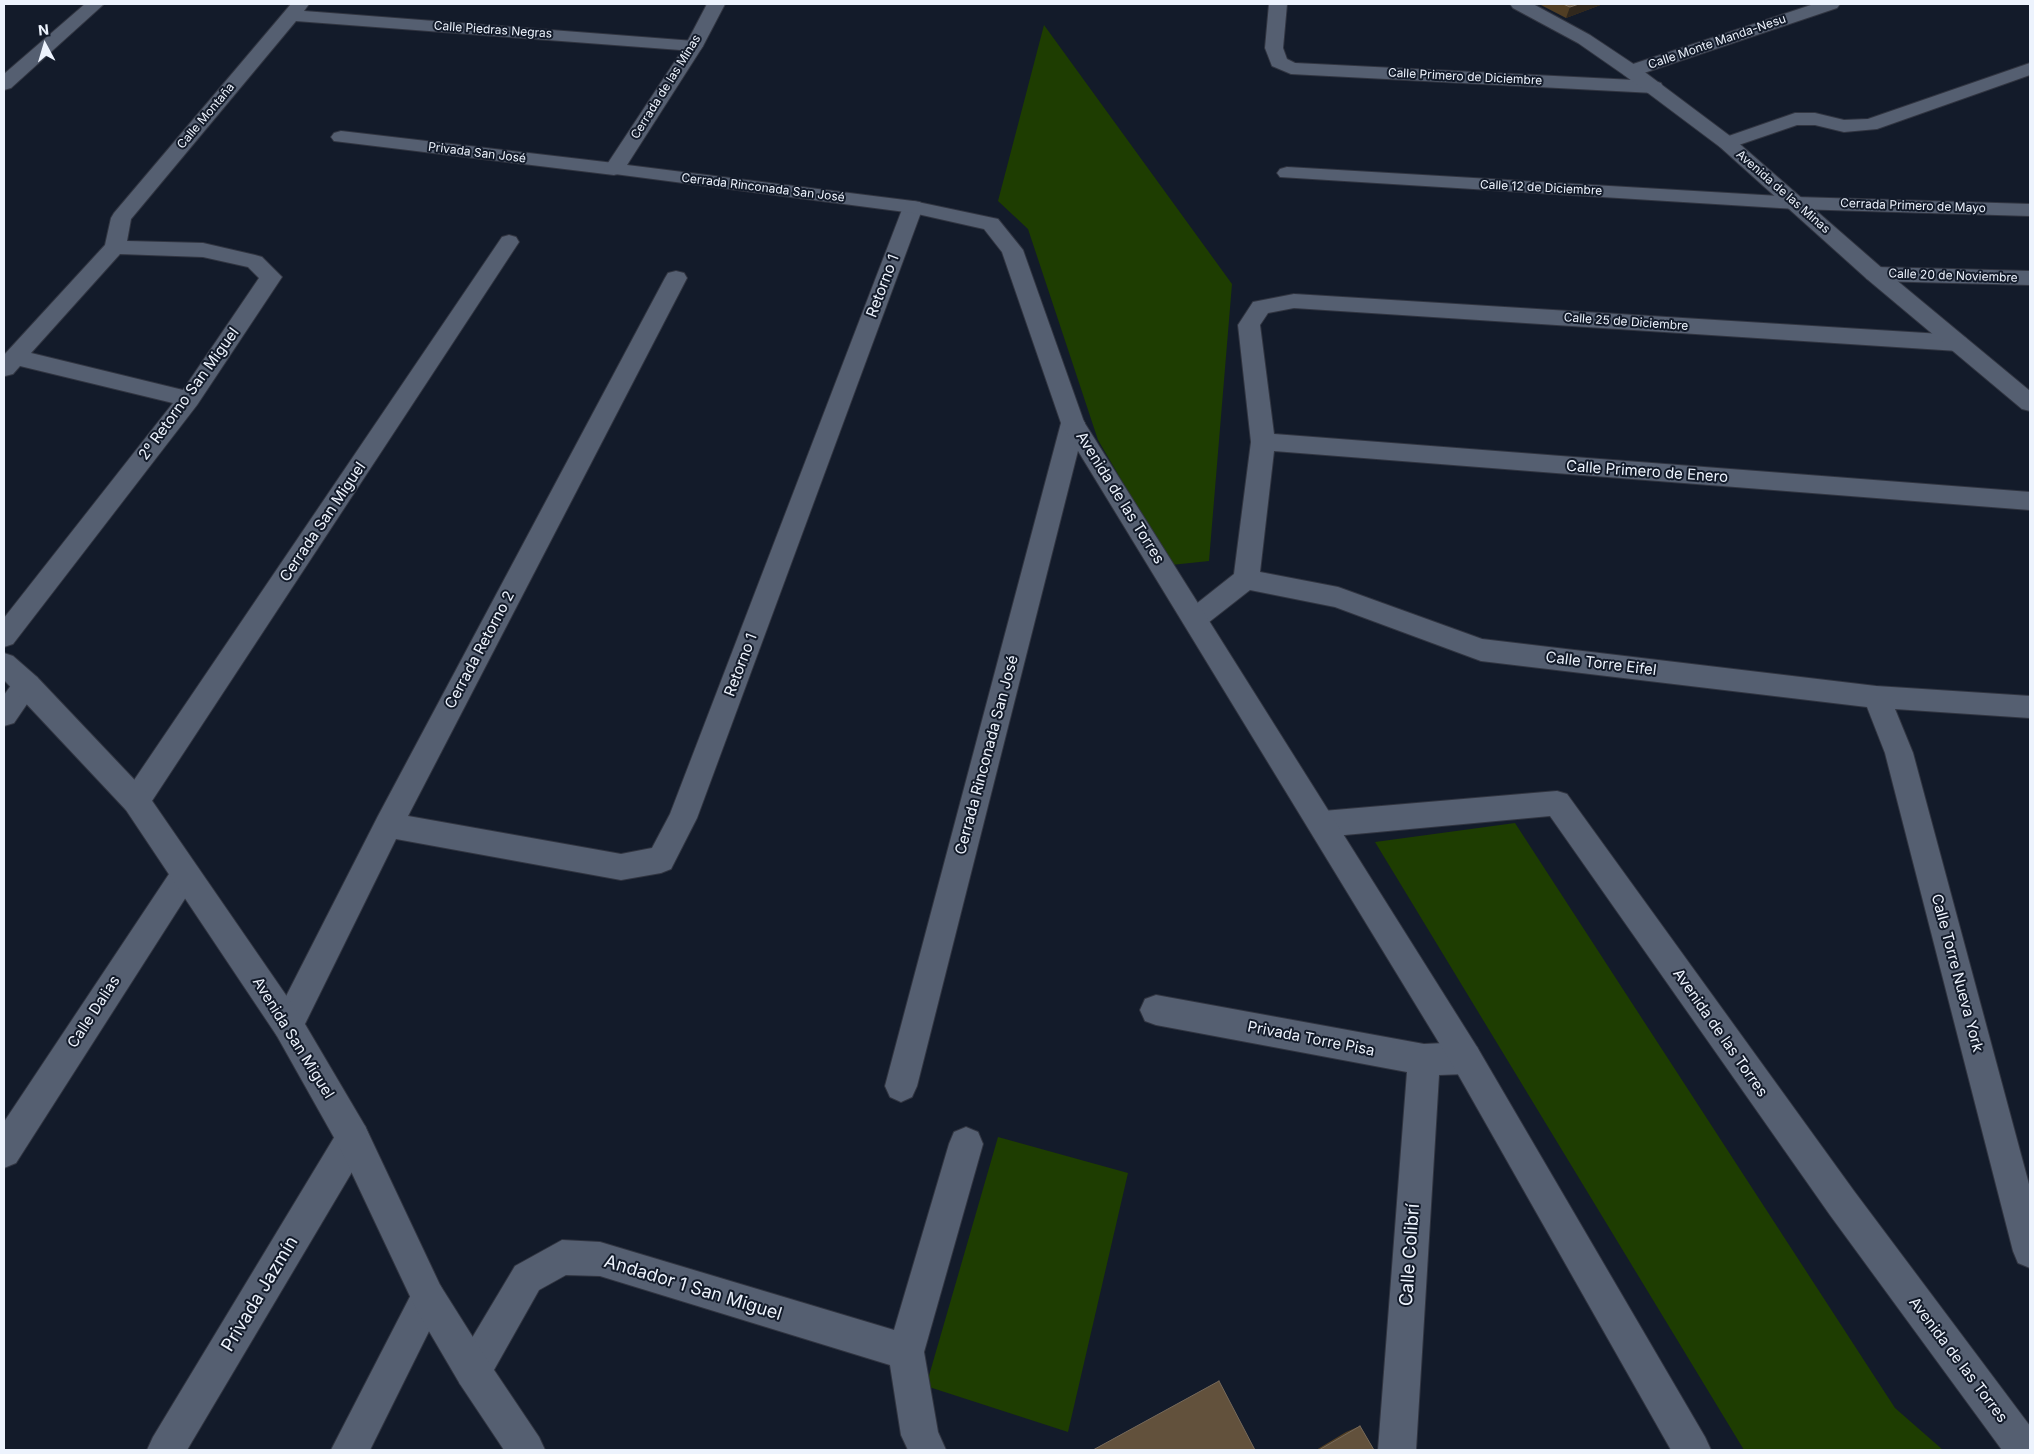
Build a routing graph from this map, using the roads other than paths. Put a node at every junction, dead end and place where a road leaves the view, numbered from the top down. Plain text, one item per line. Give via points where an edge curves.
1 (95, 4) edge
2 (716, 4) edge
3 (1278, 4) edge
4 (1518, 4) edge
5 (1830, 4) edge
6 (296, 9) edge
7 (694, 46) junction
8 (2030, 69) edge
9 (1631, 71) junction
10 (4, 84) edge
11 (1654, 88) junction
12 (341, 137) dead end
13 (1727, 143) junction
14 (614, 169) junction
15 (1287, 173) dead end
16 (1796, 203) junction
17 (913, 207) junction
18 (2030, 210) edge
19 (509, 242) dead end
20 (115, 247) junction
21 (1875, 274) junction
22 (676, 278) dead end
23 (2030, 278) edge
24 (1958, 343) junction
25 (9, 363) edge
26 (188, 399) junction
27 (2030, 403) edge
28 (1073, 423) junction
29 (1263, 442) junction
30 (2030, 501) edge
31 (1246, 579) junction
32 (1195, 618) junction
33 (4, 637) edge
34 (4, 664) edge
35 (27, 685) junction
36 (1876, 697) junction
37 (2030, 707) edge
38 (4, 715) edge
39 (136, 802) junction
40 (1323, 824) junction
41 (388, 825) junction
42 (185, 874) junction
43 (1156, 1010) dead end
44 (288, 1025) junction
45 (1466, 1058) junction
46 (1424, 1060) junction
47 (901, 1086) dead end
48 (353, 1138) junction
49 (966, 1144) dead end
50 (4, 1151) edge
51 (2030, 1251) edge
52 (428, 1297) junction
53 (906, 1352) junction
54 (473, 1371) junction
55 (166, 1450) edge
56 (350, 1450) edge
57 (526, 1450) edge
58 (927, 1450) edge
59 (1397, 1450) edge
60 (1692, 1450) edge
61 (2025, 1450) edge

1 - 10 street
2 - 7 street, Cerrada de las Minas
3 - 11 street, Calle Primero de Diciembre via 1274,48 1279,62 1291,68
4 - 9 street, Avenida de las Minas via 1584,39
5 - 9 street, Calle Monte Manda-Nesu
6 - 7 street, Calle Piedras Negras
6 - 20 street, Calle Montaña via 121,218
7 - 14 street, Cerrada de las Minas
8 - 13 street via 1870,125 1844,126 1815,119 1795,119
9 - 11 street, Avenida de las Minas
11 - 13 street, Avenida de las Minas
12 - 14 street, Privada San José
13 - 16 street, Avenida de las Minas
14 - 17 street, Cerrada Rinconada San José
15 - 16 street, Calle 12 de Diciembre
16 - 18 street, Cerrada Primero de Mayo
16 - 21 street, Avenida de las Minas
17 - 28 street, Avenida de las Torres via 992,224 1012,250
17 - 41 street, Retorno 1 via 683,818 661,860 621,867
19 - 39 street, Cerrada San Miguel
20 - 25 street
20 - 26 street, 2º Retorno San Miguel via 203,250 255,262 271,277
21 - 23 street, Calle 20 de Noviembre
21 - 24 street, Avenida de las Minas
22 - 41 street, Cerrada Retorno 2
24 - 27 street, Avenida de las Minas
24 - 29 street, Calle 25 de Diciembre via 1294,301 1261,307 1249,325
25 - 26 street
26 - 33 street, 2º Retorno San Miguel
28 - 32 street, Avenida de las Torres
28 - 47 street, Cerrada Rinconada San José
29 - 30 street, Calle Primero de Enero
29 - 31 street, Calle 25 de Diciembre
31 - 32 street
31 - 36 street, Calle Torre Eifel via 1338,597 1482,650
32 - 40 street, Avenida de las Torres
34 - 35 street, Avenida San Miguel
35 - 38 street
35 - 39 street, Avenida San Miguel
36 - 37 street, Calle Torre Eifel
36 - 51 street, Calle Torre Nueva York via 1899,753
39 - 42 street, Avenida San Miguel
40 - 45 street, Avenida de las Torres
40 - 61 street, Avenida de las Torres via 1557,803 1842,1203
41 - 44 street, Cerrada Retorno 2
42 - 44 street, Avenida San Miguel
42 - 50 street, Calle Dalias
43 - 46 street, Privada Torre Pisa
44 - 48 street, Avenida San Miguel
45 - 46 street, Privada Torre Pisa
45 - 60 street, Avenida de las Torres
46 - 59 street, Calle Colibrí
48 - 52 street, Avenida San Miguel
48 - 55 street, Privada Jazmín
49 - 53 street
52 - 54 street, Avenida San Miguel
52 - 56 street
53 - 54 street, Andador 1 San Miguel via 600,1259 562,1257 527,1278
53 - 58 street via 920,1435
54 - 57 street, Avenida San Miguel

